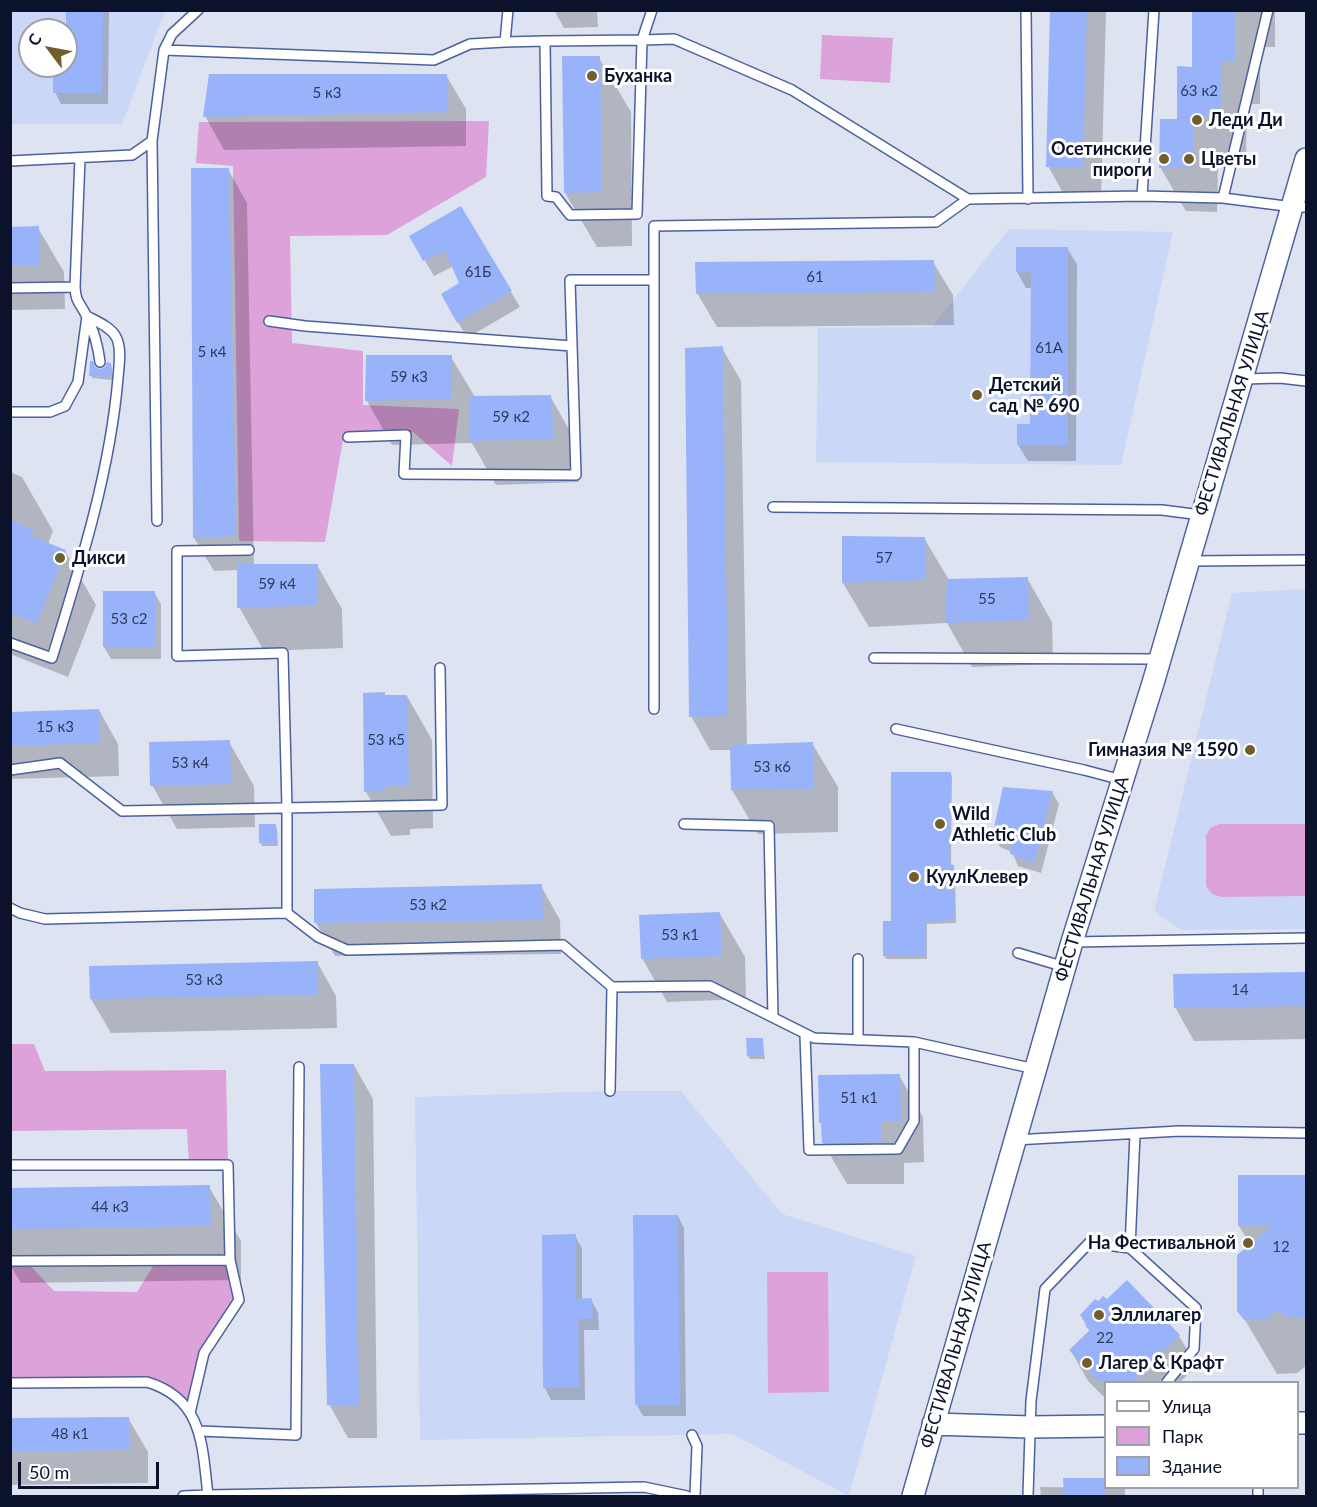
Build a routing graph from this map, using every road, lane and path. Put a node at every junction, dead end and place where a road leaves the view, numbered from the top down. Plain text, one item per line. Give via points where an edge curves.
1 (198, 10) edge
2 (508, 10) edge
3 (652, 10) edge
4 (1026, 10) edge
5 (1154, 10) edge
6 (1268, 10) edge
7 (642, 40) junction
8 (544, 41) junction
9 (506, 42) junction
10 (164, 50) junction
11 (152, 141) junction
12 (80, 158) junction
13 (1306, 159) edge
14 (10, 160) edge
15 (1142, 196) junction
16 (1223, 198) junction
17 (968, 199) junction
18 (1028, 200) junction
19 (1300, 207) edge
20 (653, 280) junction
21 (75, 286) junction
22 (10, 288) edge
23 (87, 316) junction
24 (269, 321) dead end
25 (572, 346) junction
26 (100, 362) dead end
27 (1243, 379) junction
28 (1306, 381) edge
29 (10, 412) edge
30 (348, 437) dead end
31 (773, 507) dead end
32 (1202, 515) junction
33 (158, 521) dead end
34 (249, 550) dead end
35 (1306, 560) edge
36 (1188, 561) junction
37 (10, 643) edge
38 (874, 658) dead end
39 (1159, 659) junction
40 (440, 668) dead end
41 (654, 709) dead end
42 (896, 729) dead end
43 (10, 770) edge
44 (1122, 780) junction
45 (287, 808) junction
46 (684, 824) dead end
47 (10, 908) edge
48 (287, 913) junction
49 (1306, 938) edge
50 (1072, 942) junction
51 (1018, 953) dead end
52 (858, 959) dead end
53 (1065, 967) junction
54 (612, 987) junction
55 (773, 1017) junction
56 (805, 1035) junction
57 (858, 1040) junction
58 (914, 1042) junction
59 (299, 1067) dead end
60 (1035, 1069) junction
61 (610, 1091) dead end
62 (1306, 1133) edge
63 (1135, 1134) junction
64 (1014, 1140) junction
65 (10, 1166) edge
66 (1130, 1248) junction
67 (230, 1260) junction
68 (10, 1262) edge
69 (1169, 1381) edge
70 (10, 1383) edge
71 (190, 1413) junction
72 (933, 1424) junction
73 (1104, 1426) edge
74 (1030, 1427) junction
75 (200, 1431) junction
76 (692, 1435) dead end
77 (208, 1495) edge
78 (183, 1497) edge
79 (687, 1497) edge
80 (695, 1497) edge
81 (913, 1497) edge
82 (1028, 1497) edge

1 - 10 lane via 172,34
2 - 9 lane
3 - 7 lane
4 - 18 lane
5 - 15 lane
6 - 16 lane
7 - 8 lane
7 - 8 lane via 637,214 570,216 556,197 547,196
7 - 17 lane via 674,39 792,90
8 - 9 lane
9 - 10 lane via 470,44 434,60
10 - 11 lane
11 - 12 lane via 132,155
11 - 33 lane
12 - 14 lane
12 - 21 lane
13 - 19 street, ФЕСТИВАЛЬНАЯ УЛИЦА
15 - 16 lane
15 - 18 lane
16 - 19 lane
17 - 18 lane
17 - 20 lane via 936,222 654,226
19 - 27 street, ФЕСТИВАЛЬНАЯ УЛИЦА
20 - 25 lane via 570,280
20 - 41 lane
21 - 22 lane
21 - 23 lane via 76,300
23 - 26 lane via 97,340
23 - 29 lane via 78,382 65,406 50,412
23 - 37 lane via 116,337 119,360 114,419 83,557 51,658
24 - 25 lane
25 - 30 lane via 576,476 404,474 406,435
27 - 28 lane
27 - 32 street, ФЕСТИВАЛЬНАЯ УЛИЦА
31 - 32 lane via 1162,510
32 - 36 street, ФЕСТИВАЛЬНАЯ УЛИЦА
34 - 45 lane via 177,551 177,656 283,652
35 - 36 lane
36 - 39 street, ФЕСТИВАЛЬНАЯ УЛИЦА
38 - 39 lane
39 - 44 street, ФЕСТИВАЛЬНАЯ УЛИЦА
40 - 45 lane via 442,805
42 - 44 lane
43 - 45 lane via 60,764 122,811
44 - 50 street, ФЕСТИВАЛЬНАЯ УЛИЦА
45 - 48 lane
46 - 55 lane via 769,826
47 - 48 lane via 45,919
48 - 54 lane via 318,937 347,950 563,945
49 - 50 lane
50 - 53 street, ФЕСТИВАЛЬНАЯ УЛИЦА
51 - 53 lane
52 - 57 lane
53 - 60 street, ФЕСТИВАЛЬНАЯ УЛИЦА
54 - 55 lane via 710,987
54 - 61 lane
55 - 56 lane
56 - 57 lane
56 - 58 lane via 809,1150 898,1149 914,1120
57 - 58 lane
58 - 60 lane
59 - 75 lane via 296,1436
60 - 64 street, ФЕСТИВАЛЬНАЯ УЛИЦА
62 - 63 lane
63 - 64 lane
63 - 66 lane
64 - 72 street, ФЕСТИВАЛЬНАЯ УЛИЦА
65 - 67 lane via 228,1165
66 - 69 lane via 1196,1308 1194,1349
66 - 74 lane via 1089,1243 1045,1289
67 - 68 lane
67 - 71 lane via 239,1300 204,1353
70 - 71 lane via 147,1383 163,1387
71 - 75 lane
72 - 74 street
72 - 81 street, ФЕСТИВАЛЬНАЯ УЛИЦА
73 - 74 street
74 - 82 lane
75 - 77 lane
76 - 80 lane via 697,1446
77 - 78 lane
77 - 79 lane via 644,1487

